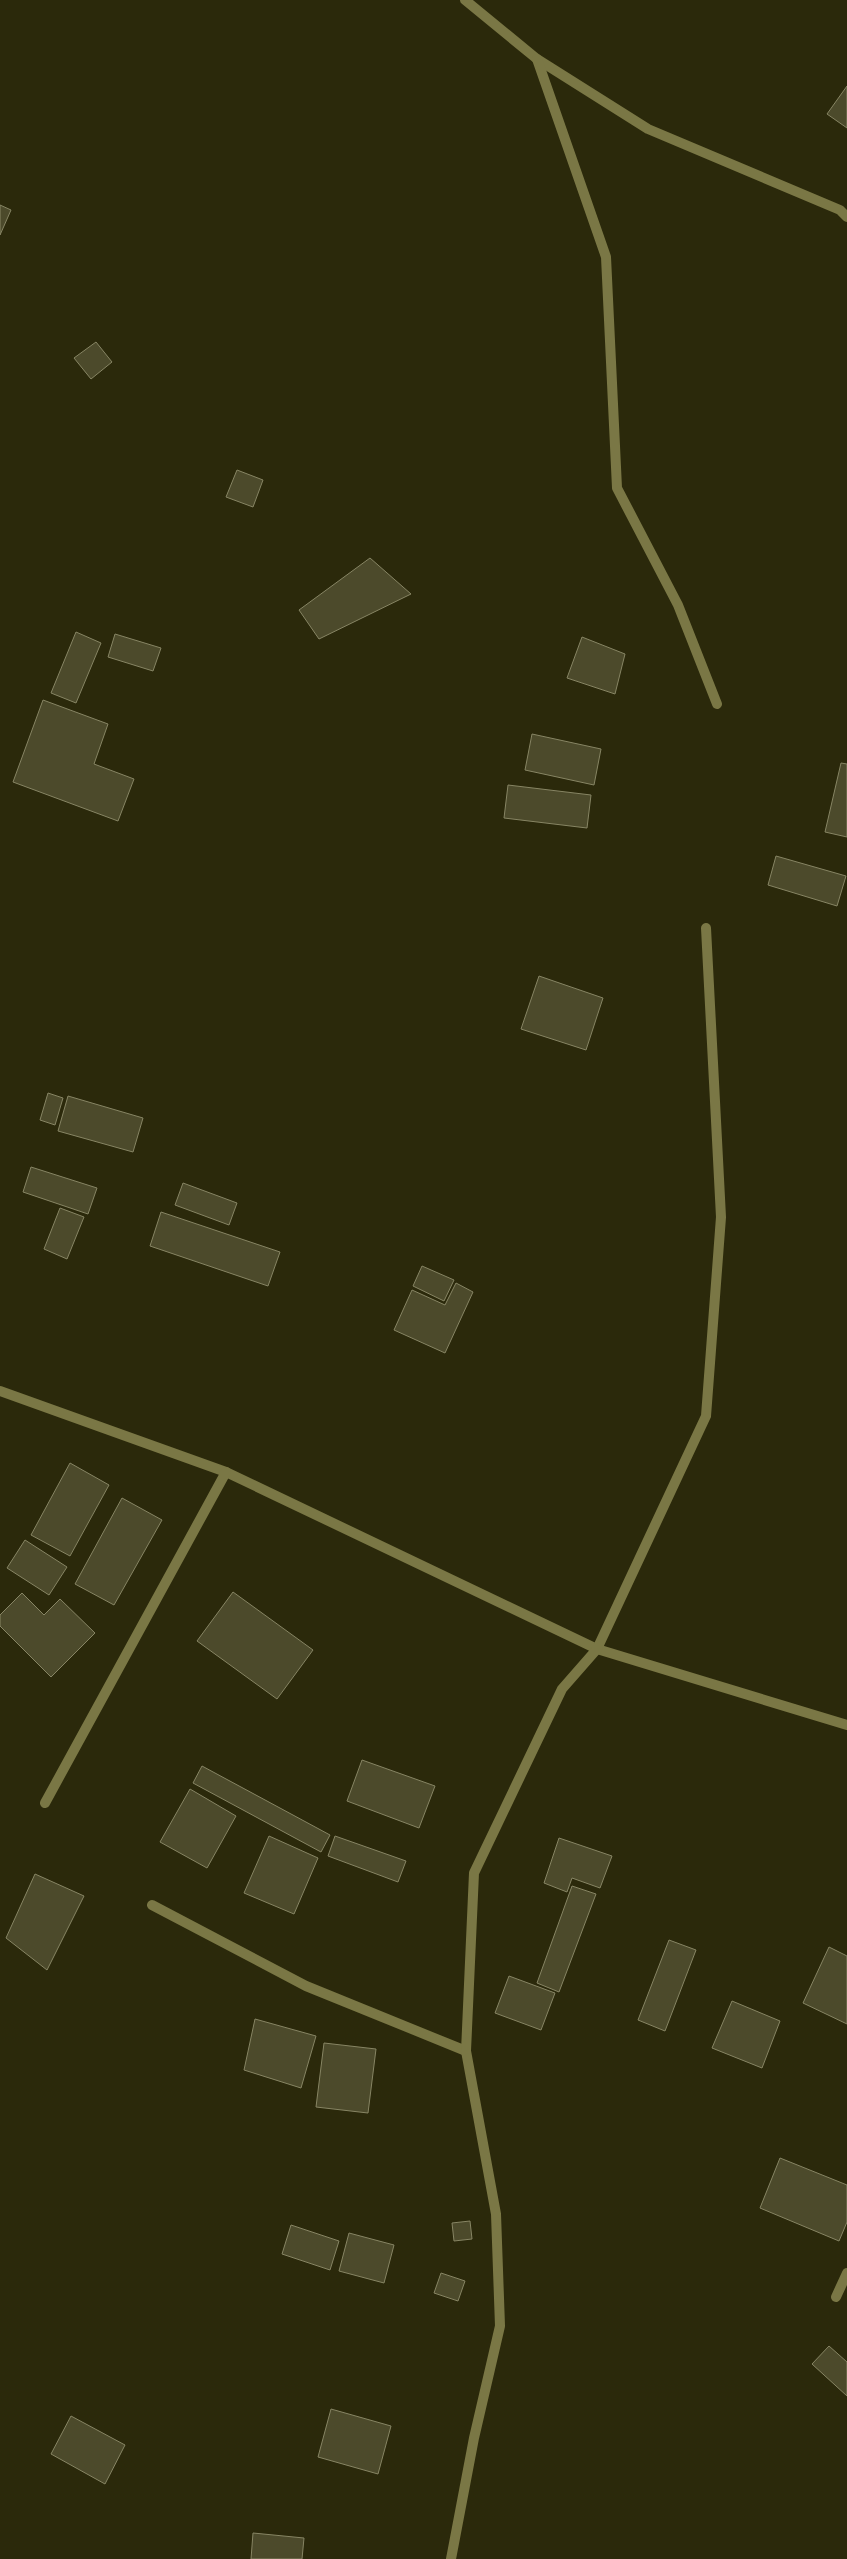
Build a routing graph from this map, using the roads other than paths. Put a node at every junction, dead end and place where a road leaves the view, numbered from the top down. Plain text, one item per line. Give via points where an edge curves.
1 (465, 0) edge
2 (538, 58) junction
3 (847, 217) edge
4 (717, 704) dead end
5 (706, 928) dead end
6 (0, 1391) edge
7 (226, 1472) junction
8 (597, 1649) junction
9 (847, 1725) edge
10 (46, 1803) dead end
11 (152, 1905) dead end
12 (466, 2051) junction
13 (847, 2273) edge
14 (836, 2297) dead end
15 (451, 2559) edge

1 - 2 street
2 - 3 street via 648,129 840,210
2 - 4 street via 606,257 617,488 678,605
5 - 8 street via 721,1217 706,1416
6 - 7 street
7 - 8 street
7 - 10 street
8 - 9 street
8 - 12 street via 562,1690 474,1873
11 - 12 street via 306,1986
12 - 15 street via 496,2214 500,2326
13 - 14 street

